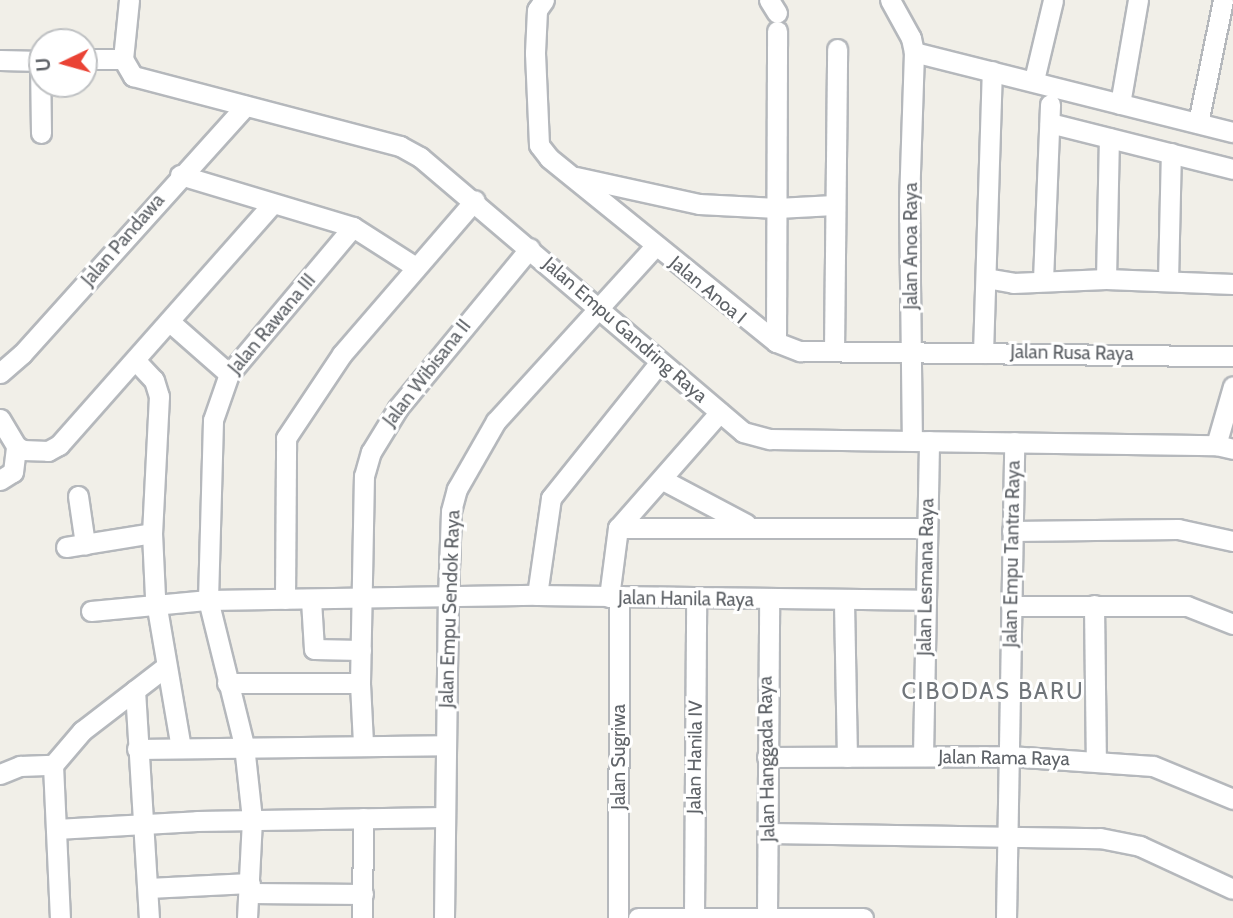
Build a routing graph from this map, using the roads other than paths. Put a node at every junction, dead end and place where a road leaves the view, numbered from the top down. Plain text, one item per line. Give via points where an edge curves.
1 (129, 0) edge
2 (544, 0) edge
3 (890, 0) edge
4 (1053, 0) edge
5 (1138, 0) edge
6 (1223, 0) edge
7 (774, 14) edge
8 (837, 49) dead end
9 (914, 52) junction
10 (98, 59) edge
11 (122, 59) junction
12 (0, 60) edge
13 (28, 61) edge
14 (992, 71) junction
15 (1034, 80) junction
16 (41, 98) edge
17 (1120, 104) junction
18 (245, 106) junction
19 (1198, 123) junction
20 (1233, 132) edge
21 (41, 134) dead end
22 (1109, 138) junction
23 (1171, 153) junction
24 (1233, 169) edge
25 (180, 175) junction
26 (571, 176) junction
27 (475, 200) junction
28 (271, 205) junction
29 (834, 205) junction
30 (777, 208) junction
31 (354, 227) junction
32 (655, 246) junction
33 (530, 248) junction
34 (414, 266) junction
35 (986, 278) junction
36 (1106, 279) junction
37 (1043, 280) junction
38 (1168, 281) junction
39 (1233, 285) edge
40 (597, 308) junction
41 (170, 322) junction
42 (776, 342) junction
43 (834, 351) junction
44 (983, 352) junction
45 (912, 354) junction
46 (1233, 356) edge
47 (136, 361) junction
48 (660, 362) junction
49 (0, 373) edge
50 (229, 374) junction
51 (1233, 386) edge
52 (720, 412) junction
53 (0, 419) edge
54 (920, 441) junction
55 (1014, 442) junction
56 (16, 446) junction
57 (1225, 447) edge
58 (0, 480) edge
59 (663, 480) junction
60 (78, 496) dead end
61 (748, 525) junction
62 (618, 528) junction
63 (926, 528) junction
64 (1012, 531) junction
65 (152, 533) junction
66 (1233, 541) edge
67 (537, 595) junction
68 (448, 597) junction
69 (614, 597) junction
70 (695, 598) junction
71 (208, 600) junction
72 (285, 600) junction
73 (311, 600) junction
74 (361, 600) junction
75 (924, 600) junction
76 (769, 601) junction
77 (844, 602) junction
78 (156, 604) junction
79 (1094, 605) junction
80 (1011, 606) junction
81 (91, 611) dead end
82 (1233, 624) edge
83 (360, 650) junction
84 (165, 667) junction
85 (227, 683) junction
86 (360, 683) junction
87 (135, 690) junction
88 (363, 743) junction
89 (244, 745) junction
90 (445, 745) junction
91 (181, 748) junction
92 (137, 749) junction
93 (923, 756) junction
94 (1009, 756) junction
95 (767, 757) junction
96 (847, 757) junction
97 (1096, 761) junction
98 (53, 765) junction
99 (0, 774) edge
100 (1233, 799) edge
101 (445, 817) junction
102 (363, 818) junction
103 (252, 819) junction
104 (141, 823) junction
105 (56, 829) junction
106 (769, 833) junction
107 (1010, 835) junction
108 (148, 888) junction
109 (250, 888) junction
110 (1233, 889) edge
111 (362, 894) junction
112 (694, 915) junction
113 (767, 916) edge
114 (667, 917) edge
115 (60, 918) edge
116 (149, 918) edge
117 (247, 918) edge
118 (362, 918) edge
119 (444, 918) edge
120 (618, 918) edge
121 (638, 918) edge
122 (818, 918) edge
123 (863, 918) edge
124 (1006, 918) edge

1 - 11 street
2 - 26 street, Jalan Anoa I via 537,10 535,52 539,145
3 - 9 street
4 - 15 street
5 - 17 street
6 - 19 street
7 - 30 street
8 - 29 street
9 - 14 street
9 - 45 street, Jalan Anoa Raya
10 - 11 street
11 - 18 street, Jalan Empu Gandring Raya via 133,76
12 - 13 street
14 - 15 street
14 - 35 street
15 - 17 street
16 - 21 street
17 - 19 street
18 - 25 street, Jalan Pandawa
18 - 27 street, Jalan Empu Gandring Raya via 400,146 438,168
19 - 20 street
22 - 23 street
22 - 36 street
22 - 37 street via 1050,113
23 - 24 street
23 - 38 street
25 - 28 street
25 - 49 street, Jalan Pandawa
26 - 30 street via 699,204
26 - 32 street, Jalan Anoa I
27 - 33 street, Jalan Empu Gandring Raya
27 - 34 street
28 - 31 street
28 - 41 street
29 - 30 street
29 - 43 street
30 - 42 street
31 - 34 street
31 - 50 street, Jalan Rawana III
32 - 40 street, Jalan Empu Sendok Raya
32 - 42 street, Jalan Anoa I
33 - 40 street, Jalan Empu Gandring Raya
33 - 74 street, Jalan Wibisana II via 398,408 371,452 364,476
34 - 72 street via 342,354 294,424 284,456
35 - 37 street via 1013,283
35 - 44 street
36 - 37 street
36 - 38 street
38 - 39 street
40 - 48 street, Jalan Empu Gandring Raya
40 - 68 street, Jalan Empu Sendok Raya via 496,421 465,469 451,511
41 - 47 street
41 - 50 street
42 - 43 street, Jalan Anoa I via 800,351
43 - 45 street, Jalan Anoa I
44 - 45 street, Jalan Rusa Raya
44 - 46 street, Jalan Rusa Raya
45 - 54 street, Jalan Anoa Raya
47 - 56 street via 59,445 34,452
47 - 65 street via 154,380 159,396
48 - 52 street, Jalan Empu Gandring Raya
48 - 67 street via 551,498
50 - 71 street, Jalan Rawana III via 213,420
51 - 57 street
52 - 54 street, Jalan Empu Gandring Raya via 743,432 771,439
52 - 59 street
53 - 56 street
54 - 55 street, Jalan Empu Gandring Raya
54 - 63 street, Jalan Lesmana Raya
55 - 57 street, Jalan Empu Gandring Raya
55 - 64 street, Jalan Empu Tantra Raya
56 - 58 street via 13,472
59 - 61 street
59 - 62 street
60 - 65 street via 76,545
61 - 62 street
61 - 63 street
62 - 69 street, Jalan Sugriwa
63 - 75 street, Jalan Lesmana Raya
64 - 66 street via 1178,529
64 - 80 street, Jalan Empu Tantra Raya
65 - 78 street
67 - 68 street, Jalan Hanila Raya
67 - 69 street, Jalan Hanila Raya
68 - 74 street, Jalan Hanila Raya
68 - 90 street, Jalan Empu Sendok Raya
69 - 70 street, Jalan Hanila Raya
69 - 120 street, Jalan Sugriwa
70 - 76 street, Jalan Hanila Raya
70 - 112 street, Jalan Hanila IV
71 - 72 street, Jalan Hanila Raya
71 - 78 street, Jalan Hanila Raya
71 - 85 street, Jalan Rawana III
72 - 73 street, Jalan Hanila Raya
73 - 74 street, Jalan Hanila Raya
73 - 83 street via 314,649
74 - 83 street, Jalan Wibisana II
75 - 77 street, Jalan Hanila Raya
75 - 93 street, Jalan Lesmana Raya
76 - 77 street, Jalan Hanila Raya
76 - 95 street, Jalan Hanggada Raya
77 - 96 street
78 - 81 street, Jalan Hanila Raya
78 - 84 street
79 - 80 street
79 - 82 street via 1187,606
79 - 97 street
80 - 94 street, Jalan Empu Tantra Raya
83 - 86 street, Jalan Wibisana II
84 - 87 street
84 - 91 street
85 - 86 street
85 - 89 street, Jalan Rawana III
86 - 88 street, Jalan Wibisana II
87 - 92 street
87 - 98 street via 82,731
88 - 89 street
88 - 90 street
89 - 91 street
89 - 103 street, Jalan Rawana III
90 - 101 street, Jalan Empu Sendok Raya
91 - 92 street
92 - 104 street
93 - 94 street, Jalan Rama Raya
93 - 96 street, Jalan Rama Raya
94 - 97 street, Jalan Rama Raya
94 - 107 street, Jalan Empu Tantra Raya
95 - 96 street, Jalan Rama Raya
95 - 106 street, Jalan Hanggada Raya
97 - 100 street, Jalan Rama Raya via 1153,765
98 - 99 street via 20,766
98 - 105 street
101 - 102 street
101 - 119 street, Jalan Empu Sendok Raya
102 - 103 street
102 - 111 street
103 - 104 street
103 - 109 street, Jalan Rawana III
104 - 105 street
104 - 108 street
105 - 115 street
106 - 107 street
106 - 113 street, Jalan Hanggada Raya
107 - 110 street via 1100,838 1140,846
107 - 124 street, Jalan Empu Tantra Raya
108 - 109 street
108 - 116 street
109 - 111 street
109 - 117 street, Jalan Rawana III
111 - 118 street
112 - 113 street
112 - 114 street
113 - 122 street
114 - 121 street
122 - 123 street

